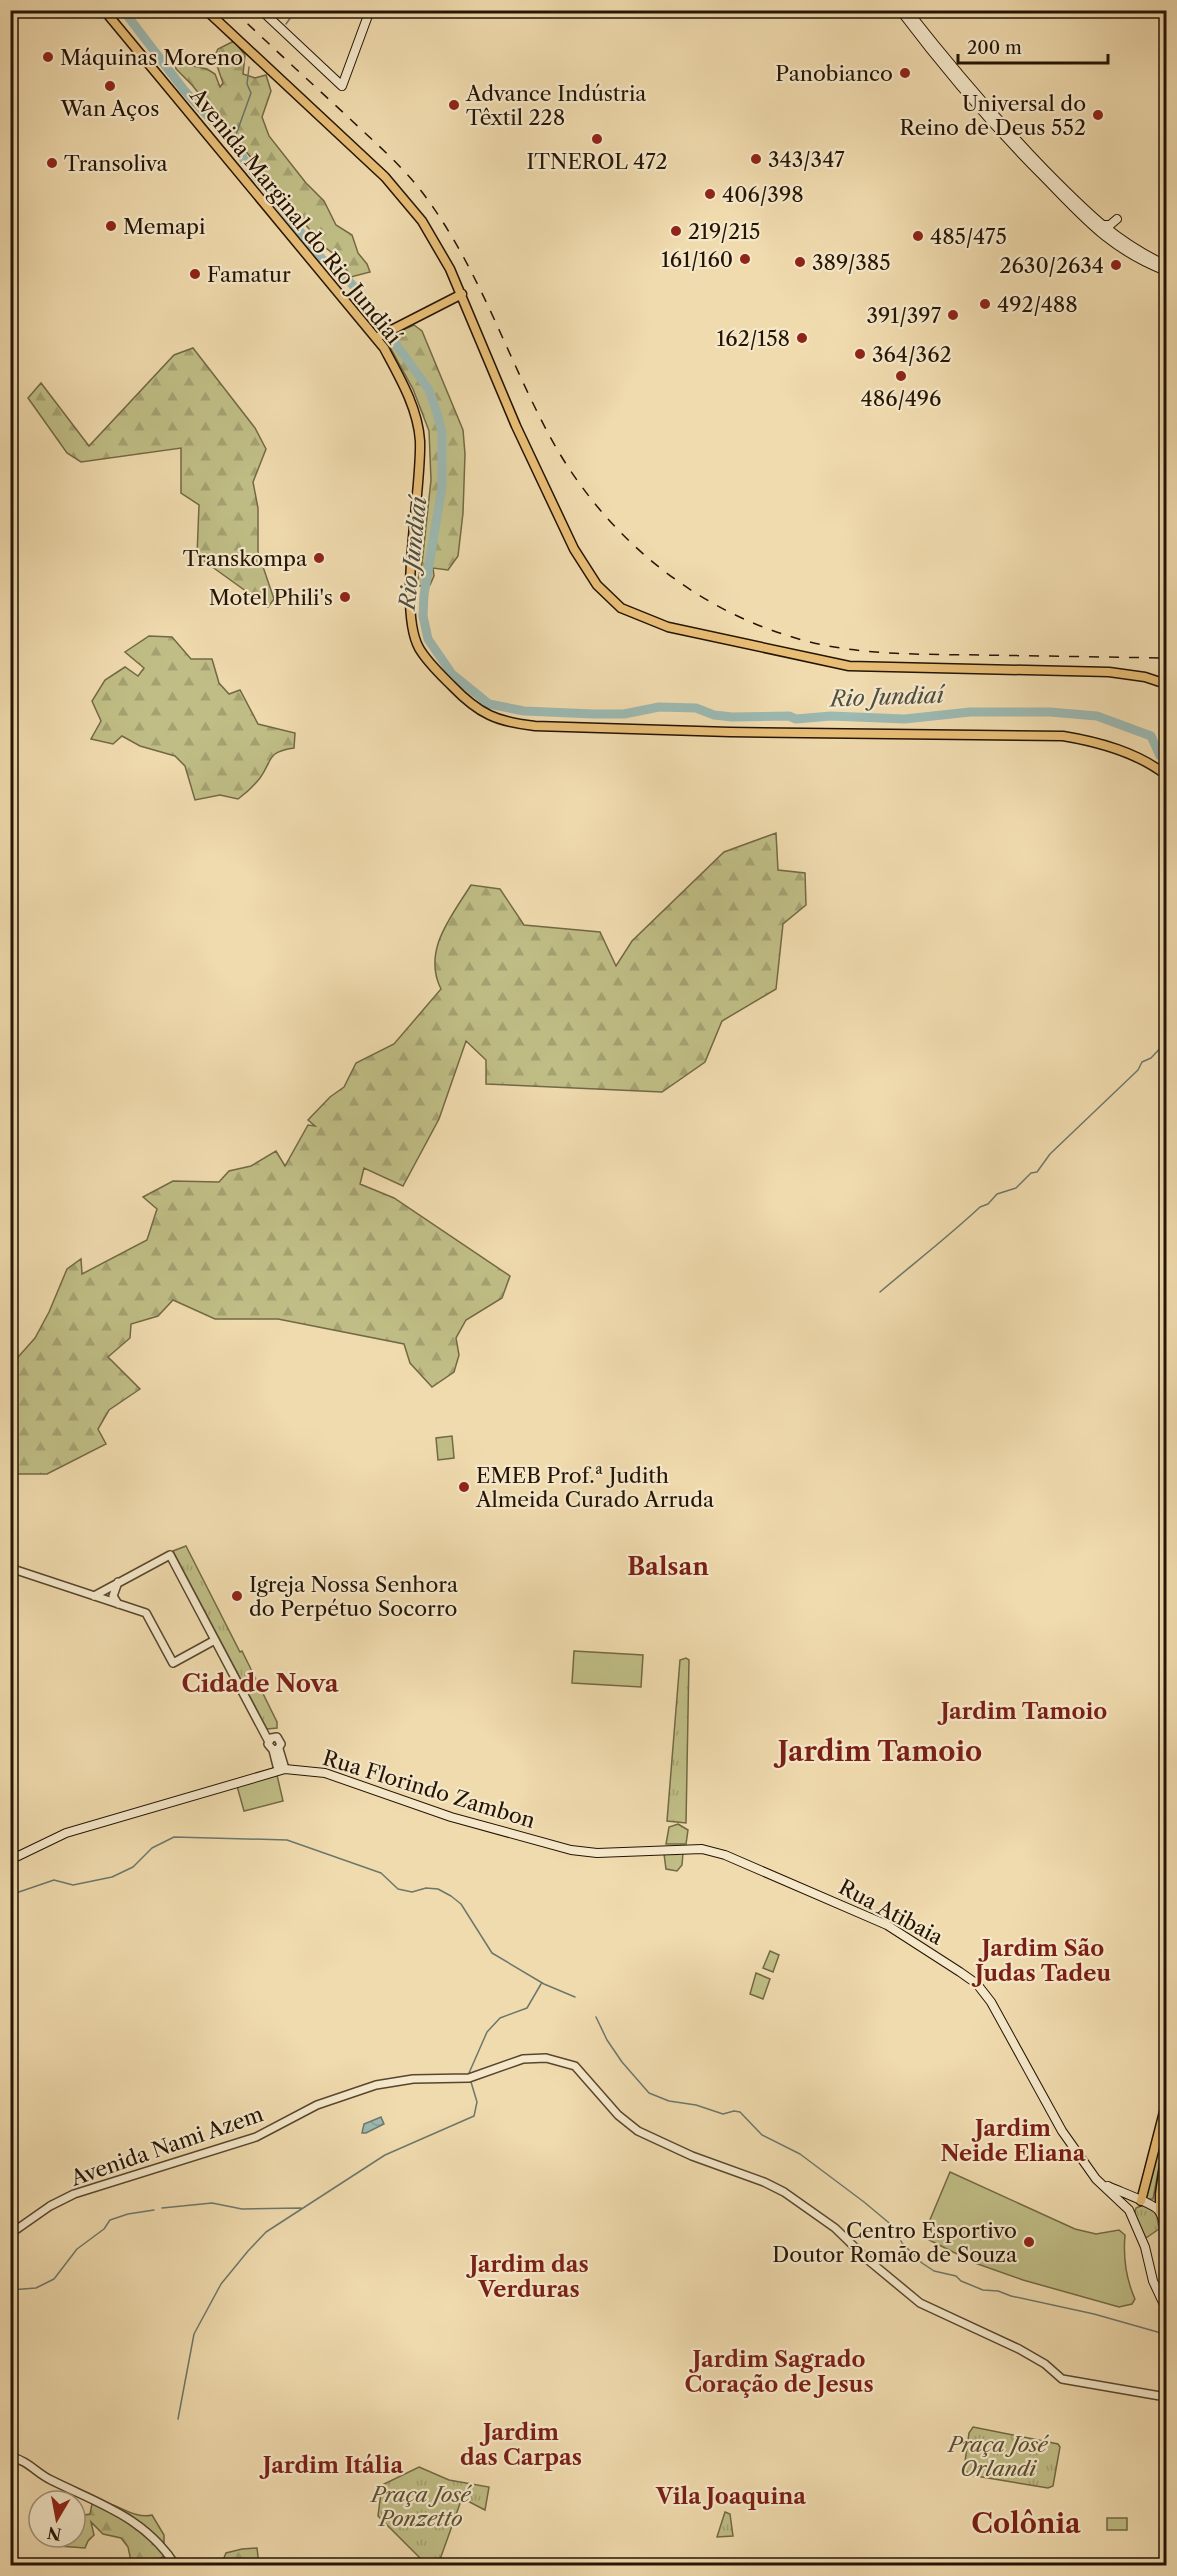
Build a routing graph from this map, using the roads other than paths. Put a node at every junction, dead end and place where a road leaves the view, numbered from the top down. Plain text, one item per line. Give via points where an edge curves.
1 (104, 10) edge
2 (206, 10) edge
3 (261, 10) edge
4 (370, 10) edge
5 (900, 10) edge
6 (907, 10) edge
7 (1117, 219) dead end
8 (1101, 225) junction
9 (1109, 236) junction
10 (1167, 265) edge
11 (1167, 272) edge
12 (462, 294) junction
13 (378, 336) junction
14 (1167, 684) edge
15 (1167, 776) edge
16 (10, 1568) edge
17 (118, 1582) junction
18 (94, 1596) junction
19 (118, 1604) junction
20 (215, 1640) junction
21 (269, 1742) junction
22 (276, 1749) junction
23 (281, 1769) junction
24 (662, 1850) joint
25 (10, 1860) edge
26 (1167, 2104) edge
27 (1167, 2152) edge
28 (1101, 2183) junction
29 (1121, 2193) junction
30 (1141, 2201) junction
31 (1160, 2212) junction
32 (1130, 2213) junction
33 (1167, 2228) edge
34 (10, 2234) edge
35 (1167, 2309) edge
36 (1167, 2397) edge
37 (10, 2457) edge
38 (176, 2565) edge

1 - 13 main road, Avenida Marginal do Rio Jundiaí
2 - 12 main road via 385,177 422,221
3 - 4 main road via 342,86
5 - 9 main road via 951,78 1003,137
6 - 8 main road via 1000,124
7 - 8 main road via 1110,225
8 - 9 main road
9 - 10 main road
9 - 11 main road via 1126,253
12 - 13 main road
12 - 14 main road via 516,426 574,549 597,585 621,608 668,627 849,666 1109,672 1145,676
13 - 15 main road, Avenida Marginal do Rio Jundiaí via 404,385 420,439 411,604 418,648 462,697 487,716 505,723 535,726 1063,736 1122,751
16 - 18 street
17 - 18 street
17 - 19 street via 113,1596
17 - 20 street via 170,1555
18 - 19 street
19 - 20 street via 146,1613 173,1663
20 - 21 street
21 - 22 street
21 - 22 street via 278,1738 281,1744
22 - 23 street
23 - 24 main road, Rua Florindo Zambon via 325,1773 451,1817 571,1850
23 - 25 main road, Rua Florindo Zambon via 84,1827
24 - 28 main road, Rua Atibaia via 711,1850 779,1877 887,1925 976,1984 991,2002 1050,2111
26 - 30 main road
27 - 31 main road
28 - 29 main road, Rua Atibaia
28 - 32 main road, Rua Atibaia
29 - 30 main road, Rua Atibaia
29 - 32 main road
30 - 31 main road, Rua Atibaia
30 - 32 main road
31 - 33 main road
32 - 35 main road
34 - 36 street, Avenida Nami Azem via 74,2194 256,2137 342,2095 402,2080 476,2077 523,2059 546,2058 576,2066 618,2115 638,2131 784,2192 825,2220 920,2303 1019,2349 1062,2379
37 - 38 street via 139,2524

